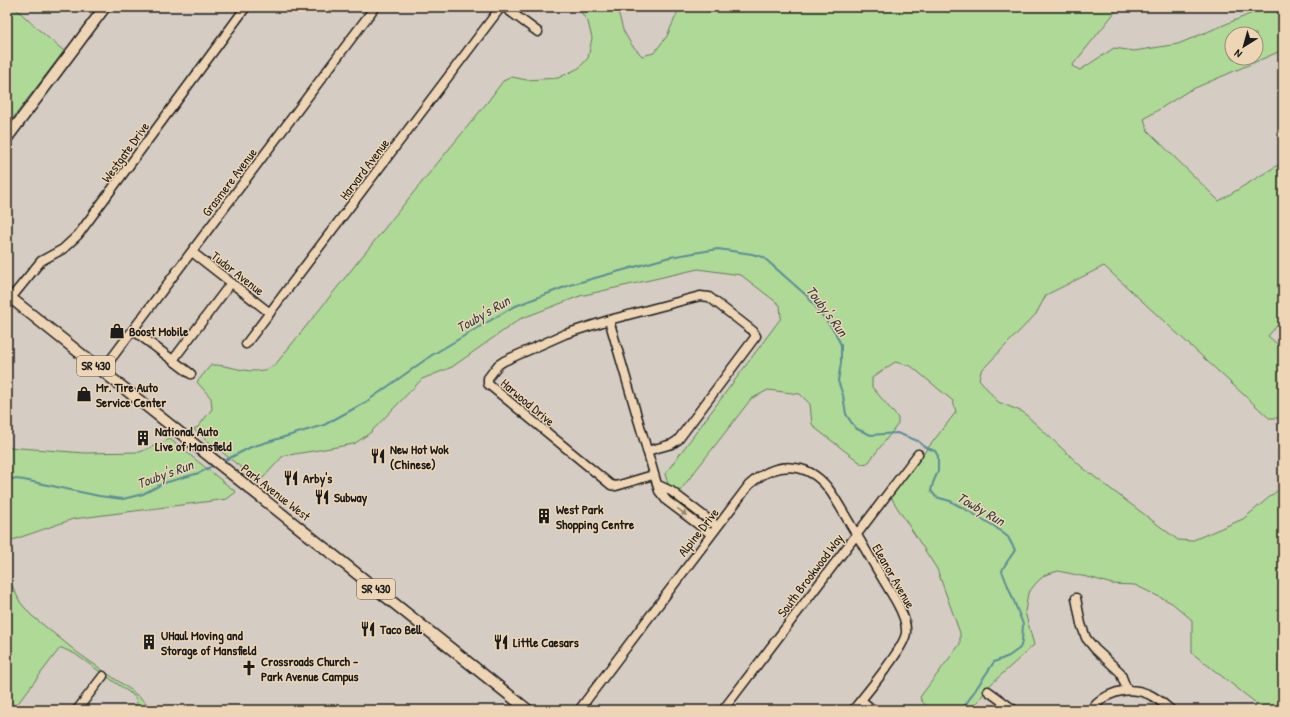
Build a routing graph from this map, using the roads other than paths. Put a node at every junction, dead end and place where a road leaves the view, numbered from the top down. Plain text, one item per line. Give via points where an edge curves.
1 (105, 7) edge
2 (246, 7) edge
3 (375, 7) edge
4 (502, 7) edge
5 (538, 32) dead end
6 (7, 138) edge
7 (192, 252) junction
8 (232, 283) junction
9 (9, 297) edge
10 (270, 312) junction
11 (609, 320) junction
12 (133, 330) junction
13 (246, 344) dead end
14 (173, 360) junction
15 (102, 371) junction
16 (191, 374) dead end
17 (647, 451) junction
18 (918, 454) dead end
19 (653, 475) junction
20 (658, 485) junction
21 (717, 526) junction
22 (711, 534) junction
23 (856, 534) junction
24 (1076, 598) dead end
25 (103, 676) dead end
26 (988, 690) dead end
27 (1127, 690) junction
28 (861, 700) junction
29 (78, 710) edge
30 (528, 710) edge
31 (579, 710) edge
32 (723, 710) edge
33 (853, 710) edge
34 (873, 710) edge
35 (1014, 710) edge
36 (1091, 710) edge
37 (1171, 710) edge

1 - 6 main road
2 - 9 street, Westgate Drive via 78,235 63,249 41,261
3 - 7 street, Grasmere Avenue
4 - 5 street
4 - 10 street, Harvard Avenue
7 - 8 street, Tudor Avenue
7 - 12 street, Grasmere Avenue
8 - 10 street, Tudor Avenue
8 - 14 street
9 - 15 main road, Park Avenue West / SR 430
10 - 13 street, Harvard Avenue
11 - 17 street
11 - 17 street, Harwood Drive via 705,296 755,334 754,340 678,440
11 - 19 street, Harwood Drive via 556,338 504,361 487,381 611,485 616,486
12 - 14 street
12 - 15 street, Grasmere Avenue
14 - 16 street
15 - 30 main road, Park Avenue West / SR 430
17 - 19 street
18 - 23 street, South Brookwood Way
19 - 20 street
20 - 21 street via 671,491
20 -> 22 street via 659,491 667,500
21 - 22 street, Alpine Drive
21 - 23 street, Alpine Drive via 760,475 774,469 789,467 809,472 827,487
22 - 31 street, Alpine Drive
23 - 28 street, Eleanor Avenue via 897,603 906,627 900,647
23 - 32 street, South Brookwood Way
24 - 27 street via 1086,638 1120,672
25 - 29 street
26 - 35 street
27 - 36 street via 1107,695
27 - 37 street via 1149,694
28 - 33 street, Eleanor Avenue
28 - 34 street

